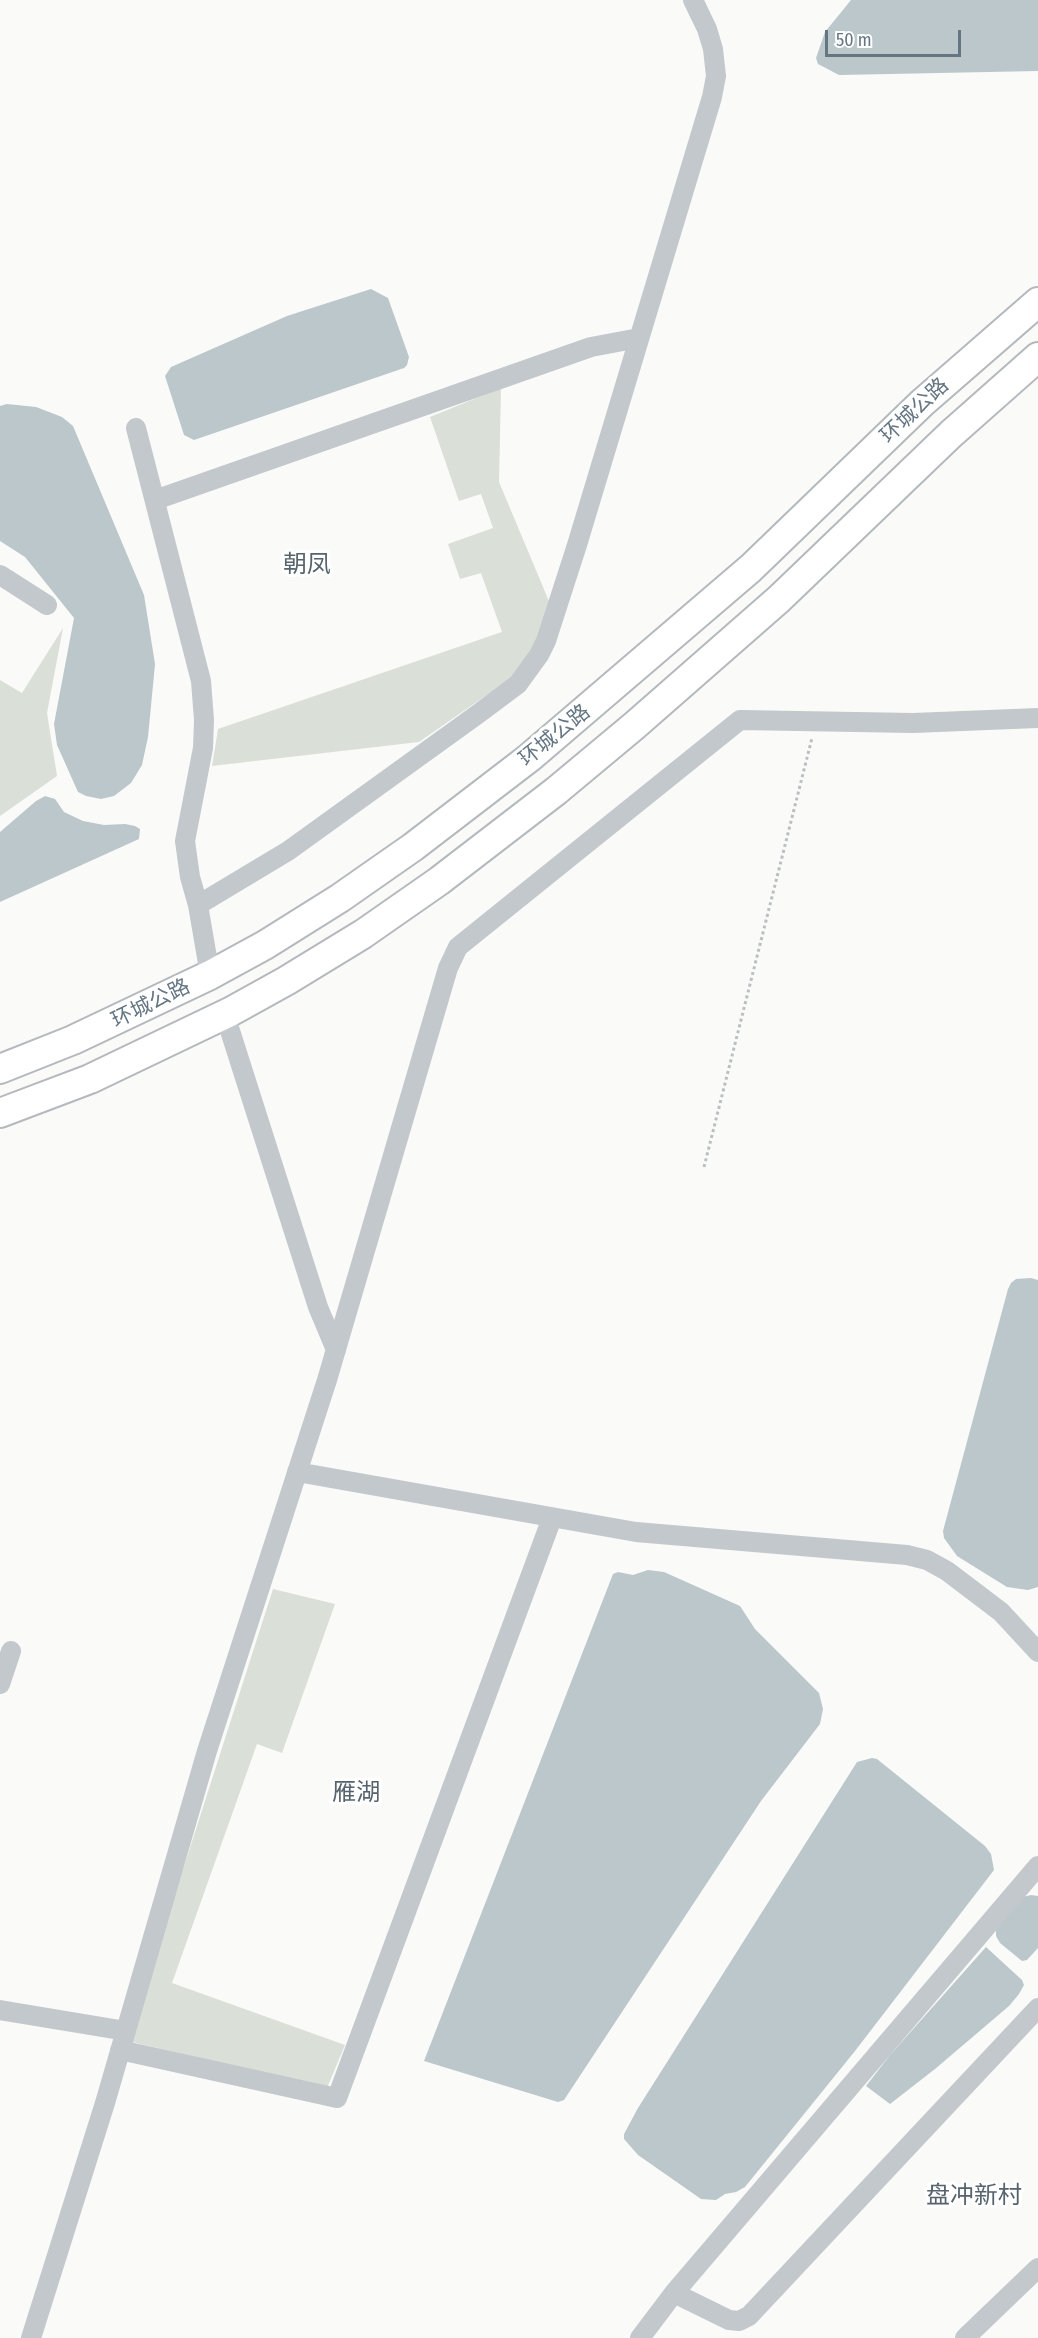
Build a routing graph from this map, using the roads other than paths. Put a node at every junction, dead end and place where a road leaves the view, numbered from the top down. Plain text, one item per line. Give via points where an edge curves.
1 (693, 0) edge
2 (1038, 302) edge
3 (639, 338) junction
4 (1038, 357) edge
5 (136, 428) dead end
6 (155, 500) junction
7 (0, 575) edge
8 (47, 605) dead end
9 (1038, 718) edge
10 (198, 904) junction
11 (210, 975) junction
12 (225, 1015) junction
13 (0, 1069) edge
14 (0, 1113) edge
15 (336, 1350) junction
16 (297, 1472) junction
17 (552, 1518) junction
18 (11, 1651) dead end
19 (1038, 1652) edge
20 (0, 1684) edge
21 (1038, 1866) edge
22 (1038, 2008) edge
23 (0, 2010) edge
24 (126, 2031) junction
25 (120, 2050) junction
26 (1038, 2268) edge
27 (674, 2293) junction
28 (31, 2338) edge
29 (640, 2338) edge
30 (965, 2338) edge

1 - 3 street via 707,29 716,76 708,115
2 - 11 highway, 环城公路 via 922,404 751,568 530,758 350,892
3 - 6 street via 591,347
3 - 10 street via 546,641 531,668 518,684 288,851
4 - 12 highway, 环城公路 via 951,434 779,599 556,791 371,928
5 - 6 street
6 - 10 street via 201,681 204,748 185,841
7 - 8 street
9 - 15 street via 913,723 740,720 458,947 448,968
10 - 11 street
11 - 13 highway, 环城公路 via 73,1040
12 - 14 highway, 环城公路 via 90,1079
12 - 15 street via 318,1307
15 - 16 street
16 - 17 street
16 - 24 street via 207,1751
17 - 19 street via 636,1532 907,1555 927,1560 1001,1612
17 - 25 street via 337,2098
18 - 20 street
21 - 27 street
22 - 27 street via 750,2316 729,2320
23 - 24 street
24 - 25 street
25 - 28 street
26 - 30 street
27 - 29 street

